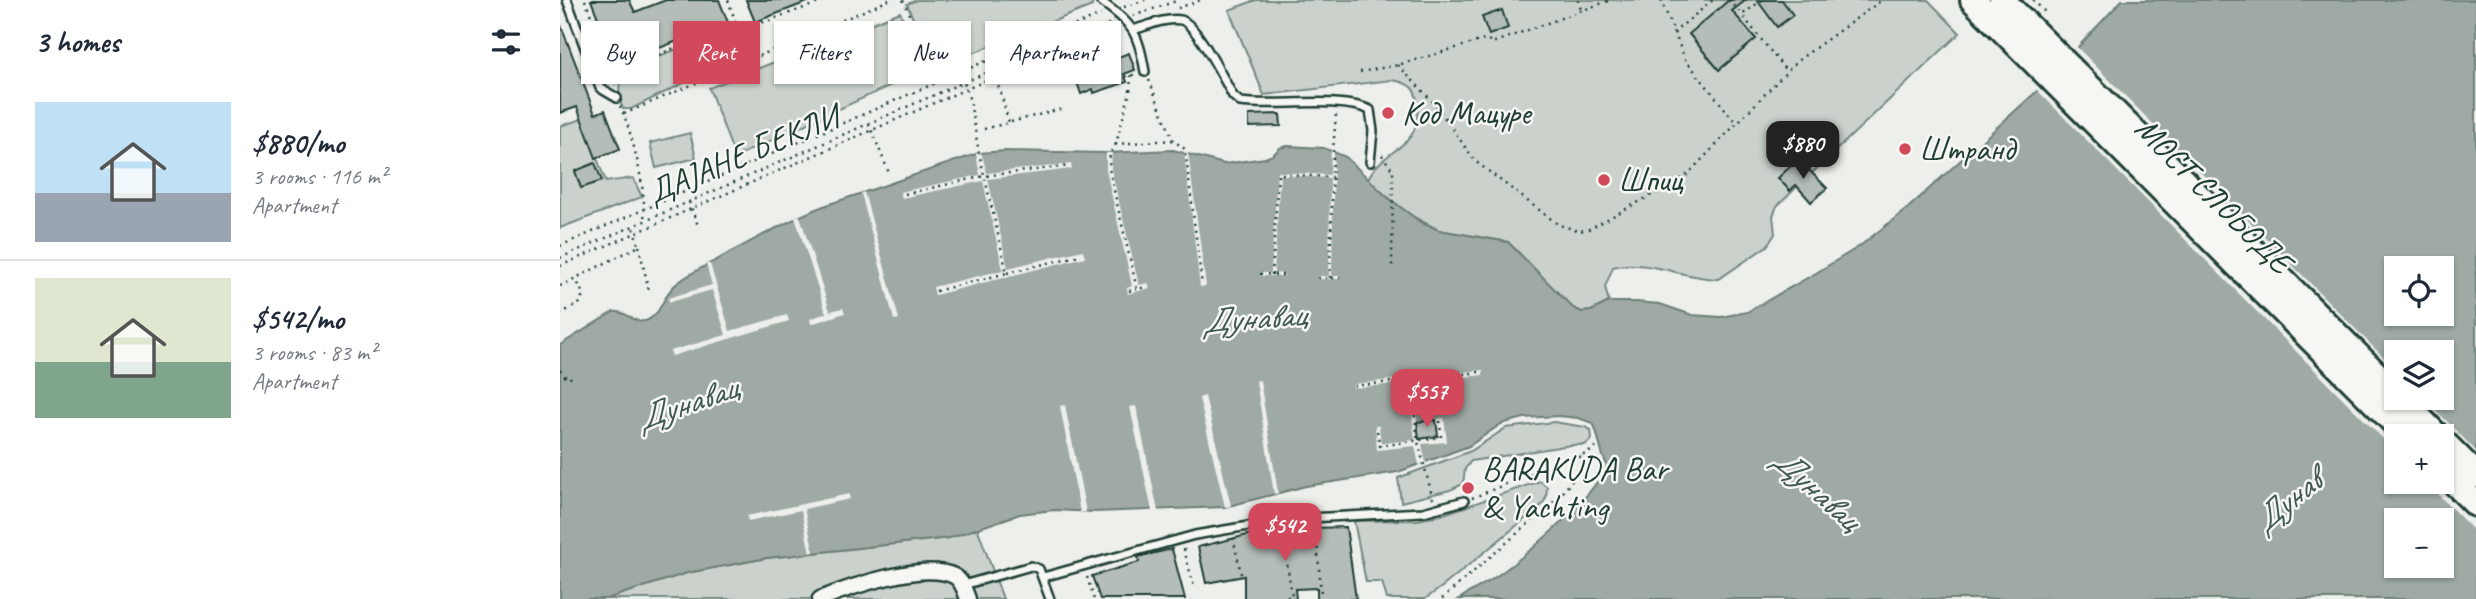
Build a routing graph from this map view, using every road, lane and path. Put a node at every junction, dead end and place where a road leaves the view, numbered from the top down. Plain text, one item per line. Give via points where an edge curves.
1 (567, 0) edge
2 (584, 0) edge
3 (728, 0) edge
4 (827, 0) edge
5 (889, 0) edge
6 (903, 0) edge
7 (1099, 0) edge
8 (1145, 0) edge
9 (1179, 0) edge
10 (1201, 0) edge
11 (1577, 0) edge
12 (1611, 0) edge
13 (1661, 0) edge
14 (1713, 0) edge
15 (1729, 0) edge
16 (1762, 0) edge
17 (1882, 0) edge
18 (1973, 0) edge
19 (2002, 0) edge
20 (2033, 0) edge
21 (1176, 9) dead end
22 (1114, 11) junction
23 (1582, 11) junction
24 (2045, 12) dead end
25 (1742, 15) junction
26 (592, 21) edge
27 (735, 21) edge
28 (912, 21) edge
29 (1088, 21) edge
30 (760, 23) edge
31 (1130, 24) junction
32 (1121, 26) edge
33 (1121, 27) edge
34 (1673, 33) junction
35 (1398, 65) junction
36 (1145, 72) joint
37 (1360, 72) dead end
38 (1787, 72) junction
39 (1131, 75) dead end
40 (985, 81) edge
41 (615, 84) edge
42 (932, 84) edge
43 (959, 84) edge
44 (965, 84) edge
45 (996, 84) edge
46 (967, 89) junction
47 (617, 98) junction
48 (1336, 104) junction
49 (1061, 109) dead end
50 (624, 114) junction
51 (1009, 123) junction
52 (869, 124) junction
53 (1737, 124) junction
54 (872, 130) junction
55 (984, 130) dead end
56 (1173, 140) junction
57 (1373, 142) junction
58 (1116, 144) junction
59 (1370, 162) dead end
60 (1069, 166) dead end
61 (889, 173) dead end
62 (984, 176) junction
63 (1332, 177) junction
64 (905, 194) dead end
65 (689, 202) junction
66 (645, 208) junction
67 (691, 209) junction
68 (643, 222) junction
69 (633, 226) junction
70 (699, 228) dead end
71 (635, 233) junction
72 (560, 246) edge
73 (639, 246) junction
74 (1081, 255) dead end
75 (560, 258) edge
76 (560, 265) edge
77 (1392, 267) dead end
78 (1007, 273) junction
79 (1260, 274) dead end
80 (1272, 275) junction
81 (1284, 275) dead end
82 (1318, 278) dead end
83 (1330, 278) junction
84 (1340, 278) dead end
85 (576, 279) junction
86 (1202, 285) dead end
87 (560, 286) edge
88 (1147, 287) dead end
89 (1137, 289) junction
90 (649, 291) dead end
91 (936, 291) dead end
92 (1129, 291) dead end
93 (560, 314) edge
94 (560, 370) edge
95 (1480, 372) dead end
96 (575, 376) dead end
97 (1410, 380) junction
98 (2384, 383) edge
99 (1354, 386) dead end
100 (2411, 410) edge
101 (1440, 420) dead end
102 (2396, 424) edge
103 (2425, 424) edge
104 (1377, 431) dead end
105 (1418, 442) junction
106 (1598, 446) dead end
107 (2454, 453) edge
108 (1579, 456) junction
109 (2476, 475) edge
110 (2454, 482) edge
111 (1464, 501) joint
112 (2476, 504) edge
113 (1435, 509) junction
114 (1315, 517) junction
115 (1280, 521) junction
116 (1231, 528) junction
117 (1181, 539) junction
118 (1084, 567) junction
119 (1043, 577) junction
120 (1242, 578) dead end
121 (962, 585) junction
122 (1195, 587) dead end
123 (1321, 596) dead end
124 (820, 599) edge
125 (968, 599) edge
126 (1050, 599) edge
127 (1094, 599) edge
128 (1280, 599) edge
129 (1442, 599) edge

1 - 47 lane via 600,88
2 - 26 path
3 - 27 path
4 - 30 path
5 - 50 path
6 - 28 path
7 - 22 lane
8 - 22 path
9 - 31 path, ДАЈАНЕ БЕКЛИ
10 - 21 path
11 - 23 path
12 - 23 path
13 - 34 path
14 - 34 path
15 - 25 path
16 - 25 path
17 - 38 path
18 - 102 highway, МОСТ СЛОБОДЕ
19 - 98 highway, МОСТ СЛОБОДЕ
20 - 24 path
22 - 29 path
22 - 31 lane
23 - 35 path via 1492,43 1487,39
25 - 38 path
31 - 32 path, ДАЈАНЕ БЕКЛИ
31 - 33 path
31 - 36 lane
31 - 48 lane via 1181,20 1188,24 1240,102
34 - 53 path via 1685,59
35 - 37 path
35 - 53 path via 1435,104 1475,161 1570,229 1589,229 1685,177
36 - 56 path
38 - 53 path
39 - 58 path
40 - 46 path
41 - 47 path
42 - 66 path
43 - 52 path, ДАЈАНЕ БЕКЛИ
44 - 46 path
45 - 51 path
46 - 54 path
46 - 62 path
47 - 50 path
48 - 57 lane via 1370,110
48 - 63 path
49 - 51 path
50 - 66 path
51 - 55 path
52 - 54 path
52 - 65 path, ДАЈАНЕ БЕКЛИ
54 - 61 path
54 - 67 path
56 - 58 path
56 - 86 path via 1184,146 1186,153
57 - 59 lane
57 - 77 path via 1393,171
58 - 89 path via 1109,169
60 - 62 path
62 - 64 path
62 - 78 path
63 - 80 path via 1278,174
63 - 83 path
65 - 67 path
65 - 68 path, ДАЈАНЕ БЕКЛИ
66 - 68 path
66 - 72 path
67 - 70 path
67 - 71 path
68 - 69 path, ДАЈАНЕ БЕКЛИ
69 - 71 path
69 - 75 path, ДАЈАНЕ БЕКЛИ
71 - 73 path
71 - 76 path
73 - 85 path
73 - 90 path
74 - 78 path
78 - 91 path
79 - 80 path
80 - 81 path
82 - 83 path
83 - 84 path
85 - 87 path
85 - 93 path via 583,294 580,303
88 - 89 path
89 - 92 path
94 - 96 path via 566,379
95 - 97 path
97 - 99 path
97 - 105 path
100 - 103 highway, МОСТ СЛОБОДЕ
101 - 105 path via 1441,437
104 - 105 path via 1380,446
105 - 113 path
106 - 108 path
107 - 109 highway
108 - 111 path
108 - 129 path via 1581,469 1559,497
110 - 112 highway
111 - 113 lane
113 - 114 lane
114 - 115 lane
114 - 123 path
115 - 116 lane
115 - 128 path via 1292,596
116 - 117 lane
116 - 120 path
117 - 118 lane
117 - 122 path
118 - 119 lane
118 - 127 path
119 - 121 lane via 1031,566
119 - 126 lane
121 - 124 street via 954,576 933,572 892,575
121 - 125 street

